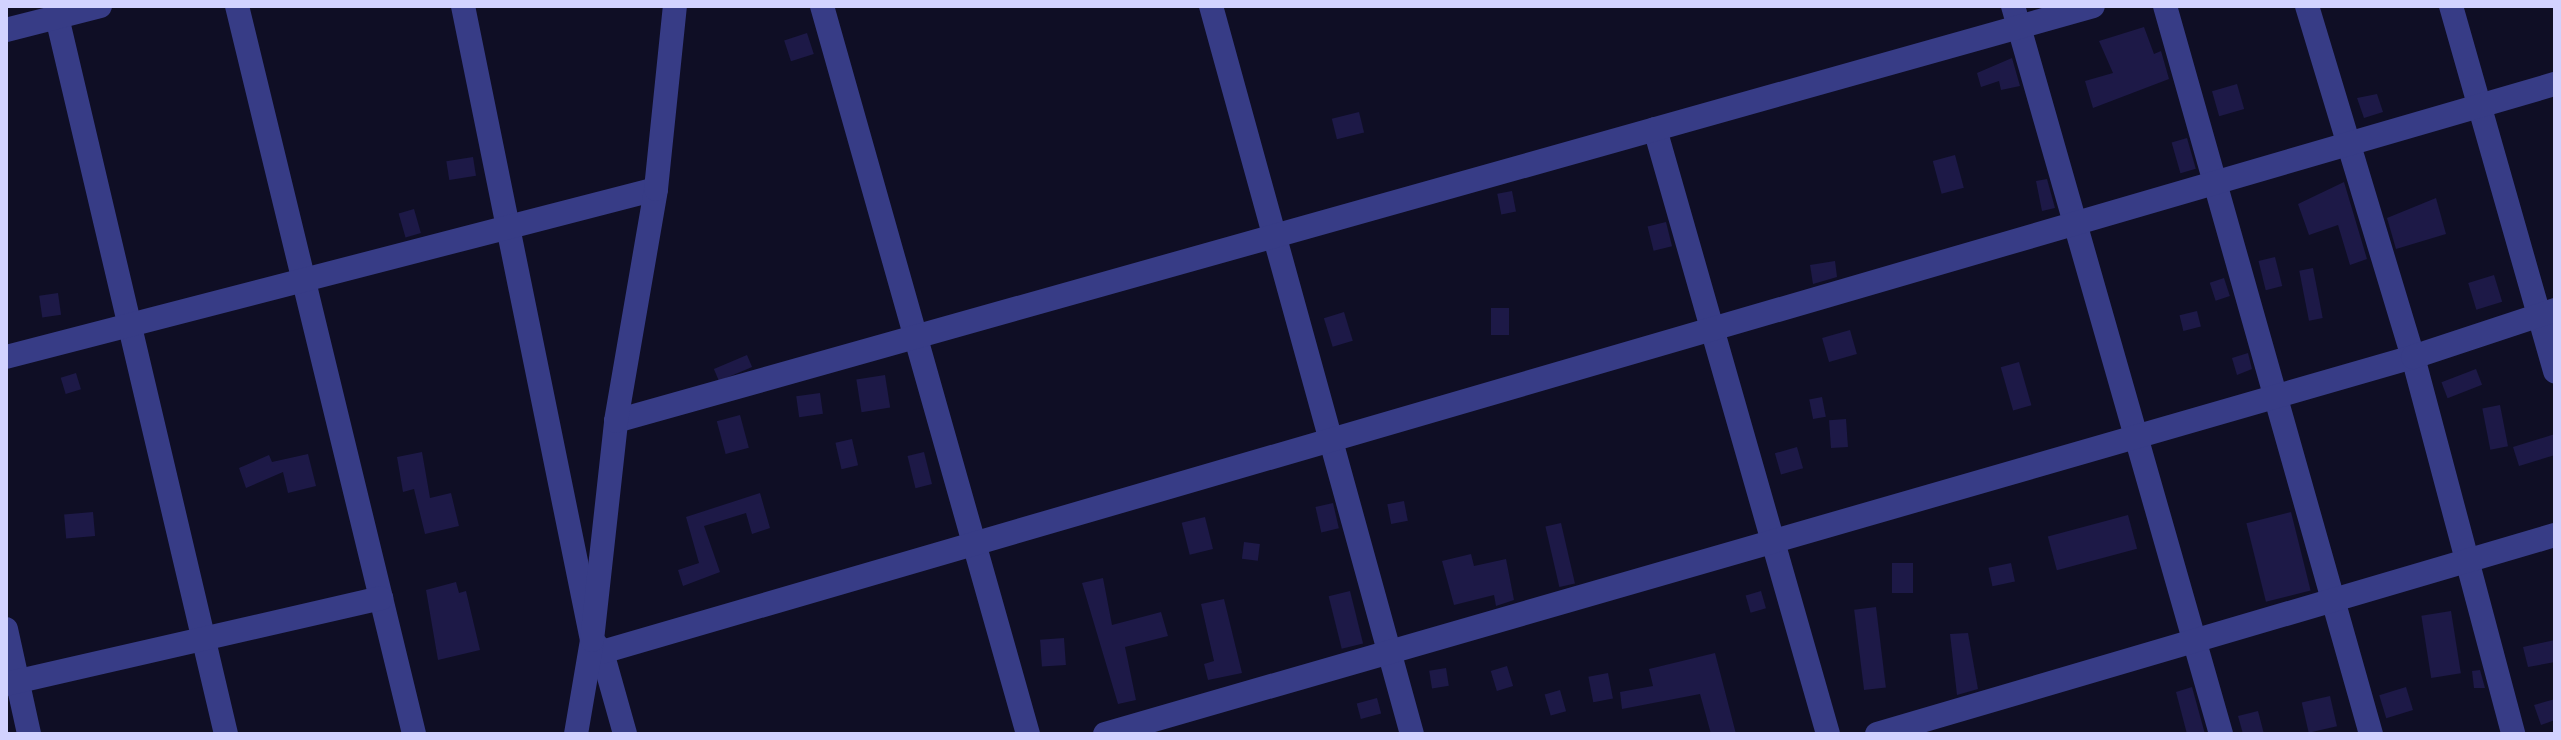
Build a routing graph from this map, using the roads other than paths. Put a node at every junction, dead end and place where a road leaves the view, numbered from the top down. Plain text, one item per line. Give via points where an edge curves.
1 (100, 6) edge
2 (237, 6) edge
3 (463, 6) edge
4 (675, 6) edge
5 (822, 6) edge
6 (1211, 6) edge
7 (2093, 6) edge
8 (2165, 6) edge
9 (2307, 6) edge
10 (2451, 6) edge
11 (2016, 16) edge
12 (57, 17) junction
13 (6, 30) edge
14 (2555, 84) edge
15 (2479, 104) junction
16 (1655, 129) junction
17 (2349, 147) junction
18 (2215, 185) junction
19 (656, 189) junction
20 (2076, 225) junction
21 (508, 227) junction
22 (1274, 236) junction
23 (304, 280) junction
24 (2547, 312) edge
25 (130, 325) junction
26 (1713, 330) junction
27 (916, 337) junction
28 (6, 357) edge
29 (2413, 357) junction
30 (2555, 372) edge
31 (2275, 395) junction
32 (616, 421) junction
33 (2136, 436) junction
34 (1331, 441) junction
35 (2555, 535) edge
36 (1773, 541) junction
37 (975, 544) junction
38 (2465, 563) junction
39 (381, 598) junction
40 (2334, 602) junction
41 (6, 629) edge
42 (204, 639) junction
43 (2195, 642) junction
44 (597, 646) junction
45 (1389, 652) junction
46 (12, 683) edge
47 (29, 734) edge
48 (226, 734) edge
49 (414, 734) edge
50 (576, 734) edge
51 (625, 734) edge
52 (1028, 734) edge
53 (1105, 734) edge
54 (1412, 734) edge
55 (1828, 734) edge
56 (1877, 734) edge
57 (2221, 734) edge
58 (2371, 734) edge
59 (2513, 734) edge

1 - 12 street
2 - 23 street
3 - 21 street
4 - 19 street
5 - 27 street
6 - 22 street
7 - 11 street
8 - 18 street
9 - 17 street
10 - 15 street
11 - 16 street
11 - 20 street
12 - 13 street
12 - 25 street
14 - 15 street
15 - 17 street
15 - 24 street
16 - 22 street
16 - 26 street
17 - 18 street
17 - 29 street
18 - 20 street
18 - 31 street
19 - 21 street
19 - 32 street
20 - 26 street
20 - 33 street
21 - 23 street
21 - 44 street
22 - 27 street
22 - 34 street
23 - 25 street
23 - 39 street
24 - 29 street
24 - 30 street
25 - 28 street
25 - 42 street
26 - 34 street
26 - 36 street
27 - 32 street
27 - 37 street
29 - 31 street
29 - 38 street
31 - 33 street
31 - 40 street
32 - 44 street
33 - 36 street
33 - 43 street
34 - 37 street
34 - 45 street
35 - 38 street
36 - 45 street
36 - 55 street
37 - 44 street
37 - 52 street
38 - 40 street
38 - 59 street
39 - 42 street
39 - 49 street
40 - 43 street
40 - 58 street
41 - 46 street
42 - 46 street
42 - 48 street
43 - 56 street
43 - 57 street
44 - 50 street
44 - 51 street
45 - 53 street
45 - 54 street
46 - 47 street

